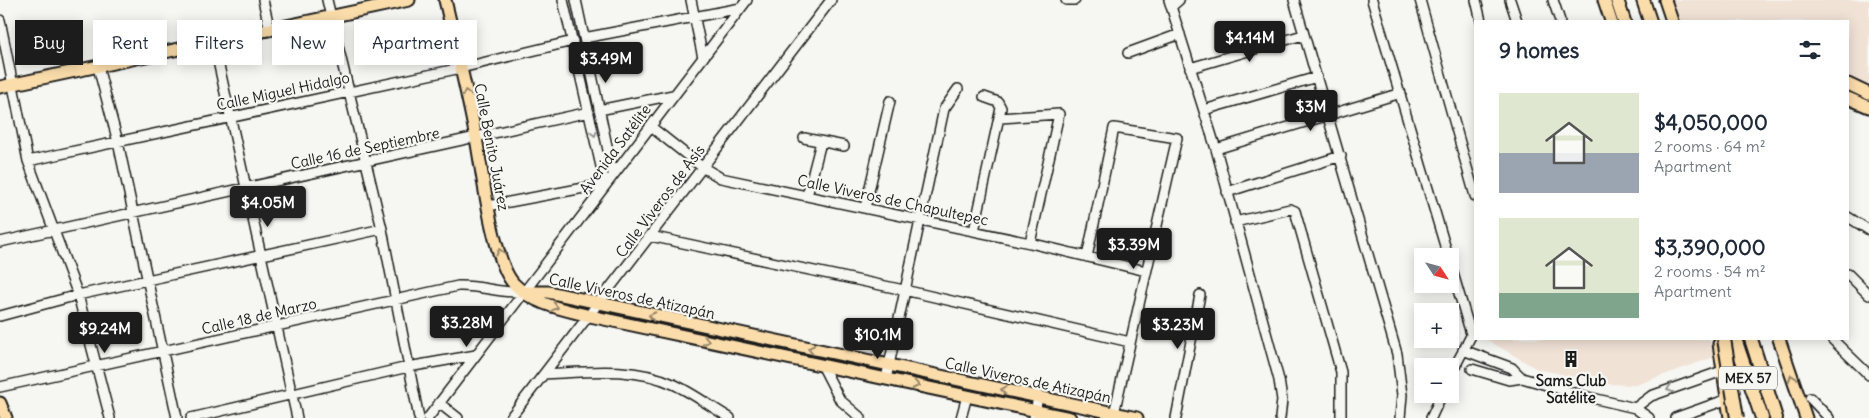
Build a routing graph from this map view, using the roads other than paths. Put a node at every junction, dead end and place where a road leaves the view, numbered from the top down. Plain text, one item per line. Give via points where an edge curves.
1 (263, 0) edge
2 (328, 0) edge
3 (409, 0) edge
4 (445, 0) edge
5 (563, 0) edge
6 (576, 0) edge
7 (691, 0) edge
8 (747, 0) edge
9 (831, 0) edge
10 (1066, 0) edge
11 (1075, 0) edge
12 (1179, 0) edge
13 (1294, 0) edge
14 (1372, 0) edge
15 (1420, 0) edge
16 (1476, 0) edge
17 (1510, 0) edge
18 (1553, 0) edge
19 (1604, 0) edge
20 (1617, 0) edge
21 (1626, 0) edge
22 (1643, 0) edge
23 (1665, 0) edge
24 (382, 3) edge
25 (1170, 3) edge
26 (741, 8) junction
27 (332, 17) junction
28 (694, 17) junction
29 (0, 20) edge
30 (1481, 20) edge
31 (1517, 20) edge
32 (1560, 20) edge
33 (1611, 20) edge
34 (1624, 20) edge
35 (1632, 20) edge
36 (1650, 20) edge
37 (1672, 20) edge
38 (270, 31) junction
39 (262, 33) edge
40 (1180, 34) junction
41 (1304, 35) junction
42 (584, 38) junction
43 (573, 41) junction
44 (177, 51) edge
45 (1128, 53) dead end
46 (702, 58) junction
47 (219, 65) edge
48 (98, 67) junction
49 (461, 68) junction
50 (1190, 68) junction
51 (1317, 77) junction
52 (1849, 84) edge
53 (14, 86) junction
54 (0, 87) edge
55 (958, 89) dead end
56 (350, 91) junction
57 (1401, 93) junction
58 (1869, 94) edge
59 (673, 95) junction
60 (984, 97) dead end
61 (1849, 98) edge
62 (890, 101) dead end
63 (1869, 107) edge
64 (599, 110) junction
65 (1204, 110) junction
66 (589, 112) junction
67 (1329, 114) junction
68 (231, 116) junction
69 (1000, 118) junction
70 (650, 126) junction
71 (476, 138) junction
72 (804, 138) dead end
73 (118, 142) junction
74 (821, 142) junction
75 (844, 146) dead end
76 (1216, 149) junction
77 (1341, 156) junction
78 (28, 161) junction
79 (366, 162) junction
80 (702, 167) junction
81 (613, 174) junction
82 (605, 184) junction
83 (247, 187) junction
84 (1227, 192) junction
85 (1474, 192) edge
86 (807, 196) junction
87 (488, 206) junction
88 (865, 208) junction
89 (132, 213) junction
90 (1849, 218) edge
91 (919, 219) junction
92 (1235, 222) junction
93 (382, 229) junction
94 (55, 230) junction
95 (1869, 230) edge
96 (974, 231) junction
97 (650, 236) junction
98 (0, 242) edge
99 (1030, 242) junction
100 (1446, 248) edge
101 (262, 256) junction
102 (1088, 257) junction
103 (1146, 271) junction
104 (1849, 275) edge
105 (147, 281) junction
106 (904, 290) junction
107 (1459, 290) edge
108 (524, 292) junction
109 (78, 295) junction
110 (1200, 295) dead end
111 (1869, 295) edge
112 (396, 299) junction
113 (598, 304) junction
114 (0, 316) edge
115 (590, 316) junction
116 (278, 326) junction
117 (1473, 331) edge
118 (1722, 340) edge
119 (1735, 340) edge
120 (1751, 340) edge
121 (1779, 340) edge
122 (1833, 340) edge
123 (1130, 342) junction
124 (1463, 350) junction
125 (163, 352) junction
126 (476, 355) junction
127 (1459, 358) edge
128 (822, 365) junction
129 (96, 366) junction
130 (888, 366) junction
131 (408, 367) junction
132 (1472, 369) dead end
133 (1722, 372) junction
134 (544, 374) junction
135 (1869, 375) edge
136 (1522, 378) junction
137 (886, 379) junction
138 (0, 387) edge
139 (292, 395) junction
140 (967, 396) junction
141 (1038, 397) junction
142 (1810, 398) dead end
143 (1728, 399) junction
144 (0, 403) edge
145 (1438, 403) edge
146 (439, 404) junction
147 (1636, 408) junction
148 (1034, 414) edge
149 (1113, 416) edge
150 (6, 418) edge
151 (110, 418) edge
152 (178, 418) edge
153 (191, 418) edge
154 (297, 418) edge
155 (419, 418) edge
156 (428, 418) edge
157 (458, 418) edge
158 (510, 418) edge
159 (730, 418) edge
160 (861, 418) edge
161 (961, 418) edge
162 (1070, 418) edge
163 (1137, 418) edge
164 (1176, 418) edge
165 (1280, 418) edge
166 (1341, 418) edge
167 (1400, 418) edge
168 (1431, 418) edge
169 (1649, 418) edge
170 (1675, 418) edge
171 (1730, 418) edge
172 (1736, 418) edge
173 (1743, 418) edge
174 (1756, 418) edge
175 (1762, 418) edge
176 (1776, 418) edge
177 (1806, 418) edge
178 (1830, 418) edge

1 - 38 street
2 - 27 street
3 - 24 main road
4 - 49 main road, Calle Benito Juárez
5 - 43 street
6 - 42 street
7 - 28 street
8 - 26 street, Avenida Satélite
9 - 80 street, Calle Viveros de Asís
10 - 11 street
12 - 25 street
13 - 41 street
14 - 57 street
15 - 85 street
16 - 30 street
17 - 31 street
18 - 32 street
19 - 33 main road
20 - 34 highway
21 - 35 highway
22 - 36 highway
23 - 37 main road
24 - 27 main road
25 - 40 street
26 - 28 street
26 - 46 street, Avenida Satélite
27 - 38 main road
27 - 56 street
28 - 42 street
28 - 46 street
29 - 53 street
38 - 39 main road
40 - 45 street
40 - 50 street
41 - 50 street
41 - 51 street
42 - 64 street
43 - 49 street, Calle Miguel Hidalgo
43 - 66 street
44 - 48 main road
46 - 59 street, Avenida Satélite
47 - 68 street
48 - 53 main road
48 - 73 street
49 - 56 street, Calle Miguel Hidalgo
71 -> 49 main road, Calle Benito Juárez
50 - 65 street
51 - 65 street
51 - 67 street
52 - 58 main road
53 - 54 main road
53 - 78 street
55 - 91 street via 944,108
56 - 68 street, Calle Miguel Hidalgo
56 - 79 street
57 - 67 street
57 - 100 street
59 - 64 street
59 - 70 street, Avenida Satélite
60 - 69 street via 998,102
61 - 63 main road
62 - 88 street
64 - 81 street
65 - 76 street
66 - 71 street, Calle 16 de Septiembre
66 -> 82 street
67 - 76 street
67 - 77 street
68 - 73 street, Calle Miguel Hidalgo
68 - 83 street
69 - 96 street
69 - 99 street via 1058,114
70 - 80 street, Calle Viveros de Chapultepec
70 - 81 street, Avenida Satélite
71 - 79 street, Calle 16 de Septiembre
71 - 87 main road, Calle Benito Juárez
72 - 74 street
73 - 78 street, Calle Miguel Hidalgo
73 - 89 street
74 - 75 street
74 - 86 street
76 - 84 street
77 - 84 street
77 - 167 street via 1397,354 1402,388
78 - 94 street
79 - 83 street, Calle 16 de Septiembre
79 - 93 street
80 - 86 street, Calle Viveros de Chapultepec via 721,178
80 - 97 street, Calle Viveros de Asís
81 - 82 street, Avenida Satélite
82 - 87 street
82 - 108 street, Avenida Satélite
83 - 89 street, Calle 16 de Septiembre
83 - 101 street
84 - 92 street
86 - 88 street, Calle Viveros de Chapultepec
108 -> 87 main road, Calle Benito Juárez via 513,283 503,265
88 - 91 street, Calle Viveros de Chapultepec
89 - 94 street, Calle 16 de Septiembre
89 - 105 street
90 - 95 street
91 - 96 street, Calle Viveros de Chapultepec
91 - 106 street
92 - 165 street via 1279,380
92 - 166 street via 1290,209 1295,211 1341,372
93 - 101 street
93 - 112 street
94 - 98 street, Calle 16 de Septiembre
94 - 109 street
96 - 99 street, Calle Viveros de Chapultepec
97 - 106 street
97 - 113 street, Calle Viveros de Asís
99 - 102 street, Calle Viveros de Chapultepec
101 - 105 street
101 - 116 street
102 - 103 street, Calle Viveros de Chapultepec
102 - 103 street via 1114,128 1177,138
103 - 123 street
104 - 111 street
105 - 109 street
105 - 125 street
106 - 123 street
106 - 130 street
107 - 117 street
108 - 112 street, Calle 18 de Marzo via 510,294 484,287 458,286
108 - 113 main road, Calle Viveros de Atizapán via 548,292
108 -> 115 main road, Calle Viveros de Atizapán via 540,303
108 - 126 street, Avenida Satélite
109 - 114 street
109 - 129 street
110 - 164 street
112 - 116 street, Calle 18 de Marzo
112 - 131 street
113 - 115 street, Calle Viveros de Asís
130 -> 113 main road, Calle Viveros de Atizapán
115 -> 128 main road, Calle Viveros de Atizapán
115 - 134 street, Calle Viveros de Asís
116 - 125 street, Calle 18 de Marzo
116 - 139 street
117 - 124 street
118 - 133 main road
118 - 172 highway, bridge
118 - 173 main road
118 - 174 highway
119 - 175 highway, MEX 57
120 - 176 highway, MEX 57
177 -> 121 main road
122 - 135 street
123 - 149 street
124 - 127 street
124 - 136 street via 1512,368
125 - 129 street, Calle 18 de Marzo
125 - 152 street
126 - 131 street
126 - 146 street, Avenida Satélite
128 - 137 main road, Calle Viveros de Atizapán
128 - 160 street via 840,400
129 - 138 street, Calle 18 de Marzo
129 - 151 street
130 - 137 street
141 -> 130 main road, Calle Viveros de Atizapán
131 - 139 street
131 - 155 street
132 - 136 street via 1509,380
133 - 143 main road
133 -> 147 street via 1651,396
134 - 158 street, Calle Viveros de Asís
134 - 159 street via 599,371 652,376 675,385
136 - 147 street
137 -> 140 main road, Calle Viveros de Atizapán
139 - 153 street
139 - 154 street
140 - 148 main road, Calle Viveros de Atizapán
140 - 161 street
141 - 148 street
141 - 149 main road, Calle Viveros de Atizapán
142 - 178 street
143 - 170 street
143 - 171 main road
144 - 150 main road
145 - 168 street
146 - 156 street, Avenida Satélite
146 - 157 street
147 - 169 street
148 - 162 main road, Calle Viveros de Atizapán
149 - 163 main road, Calle Viveros de Atizapán

